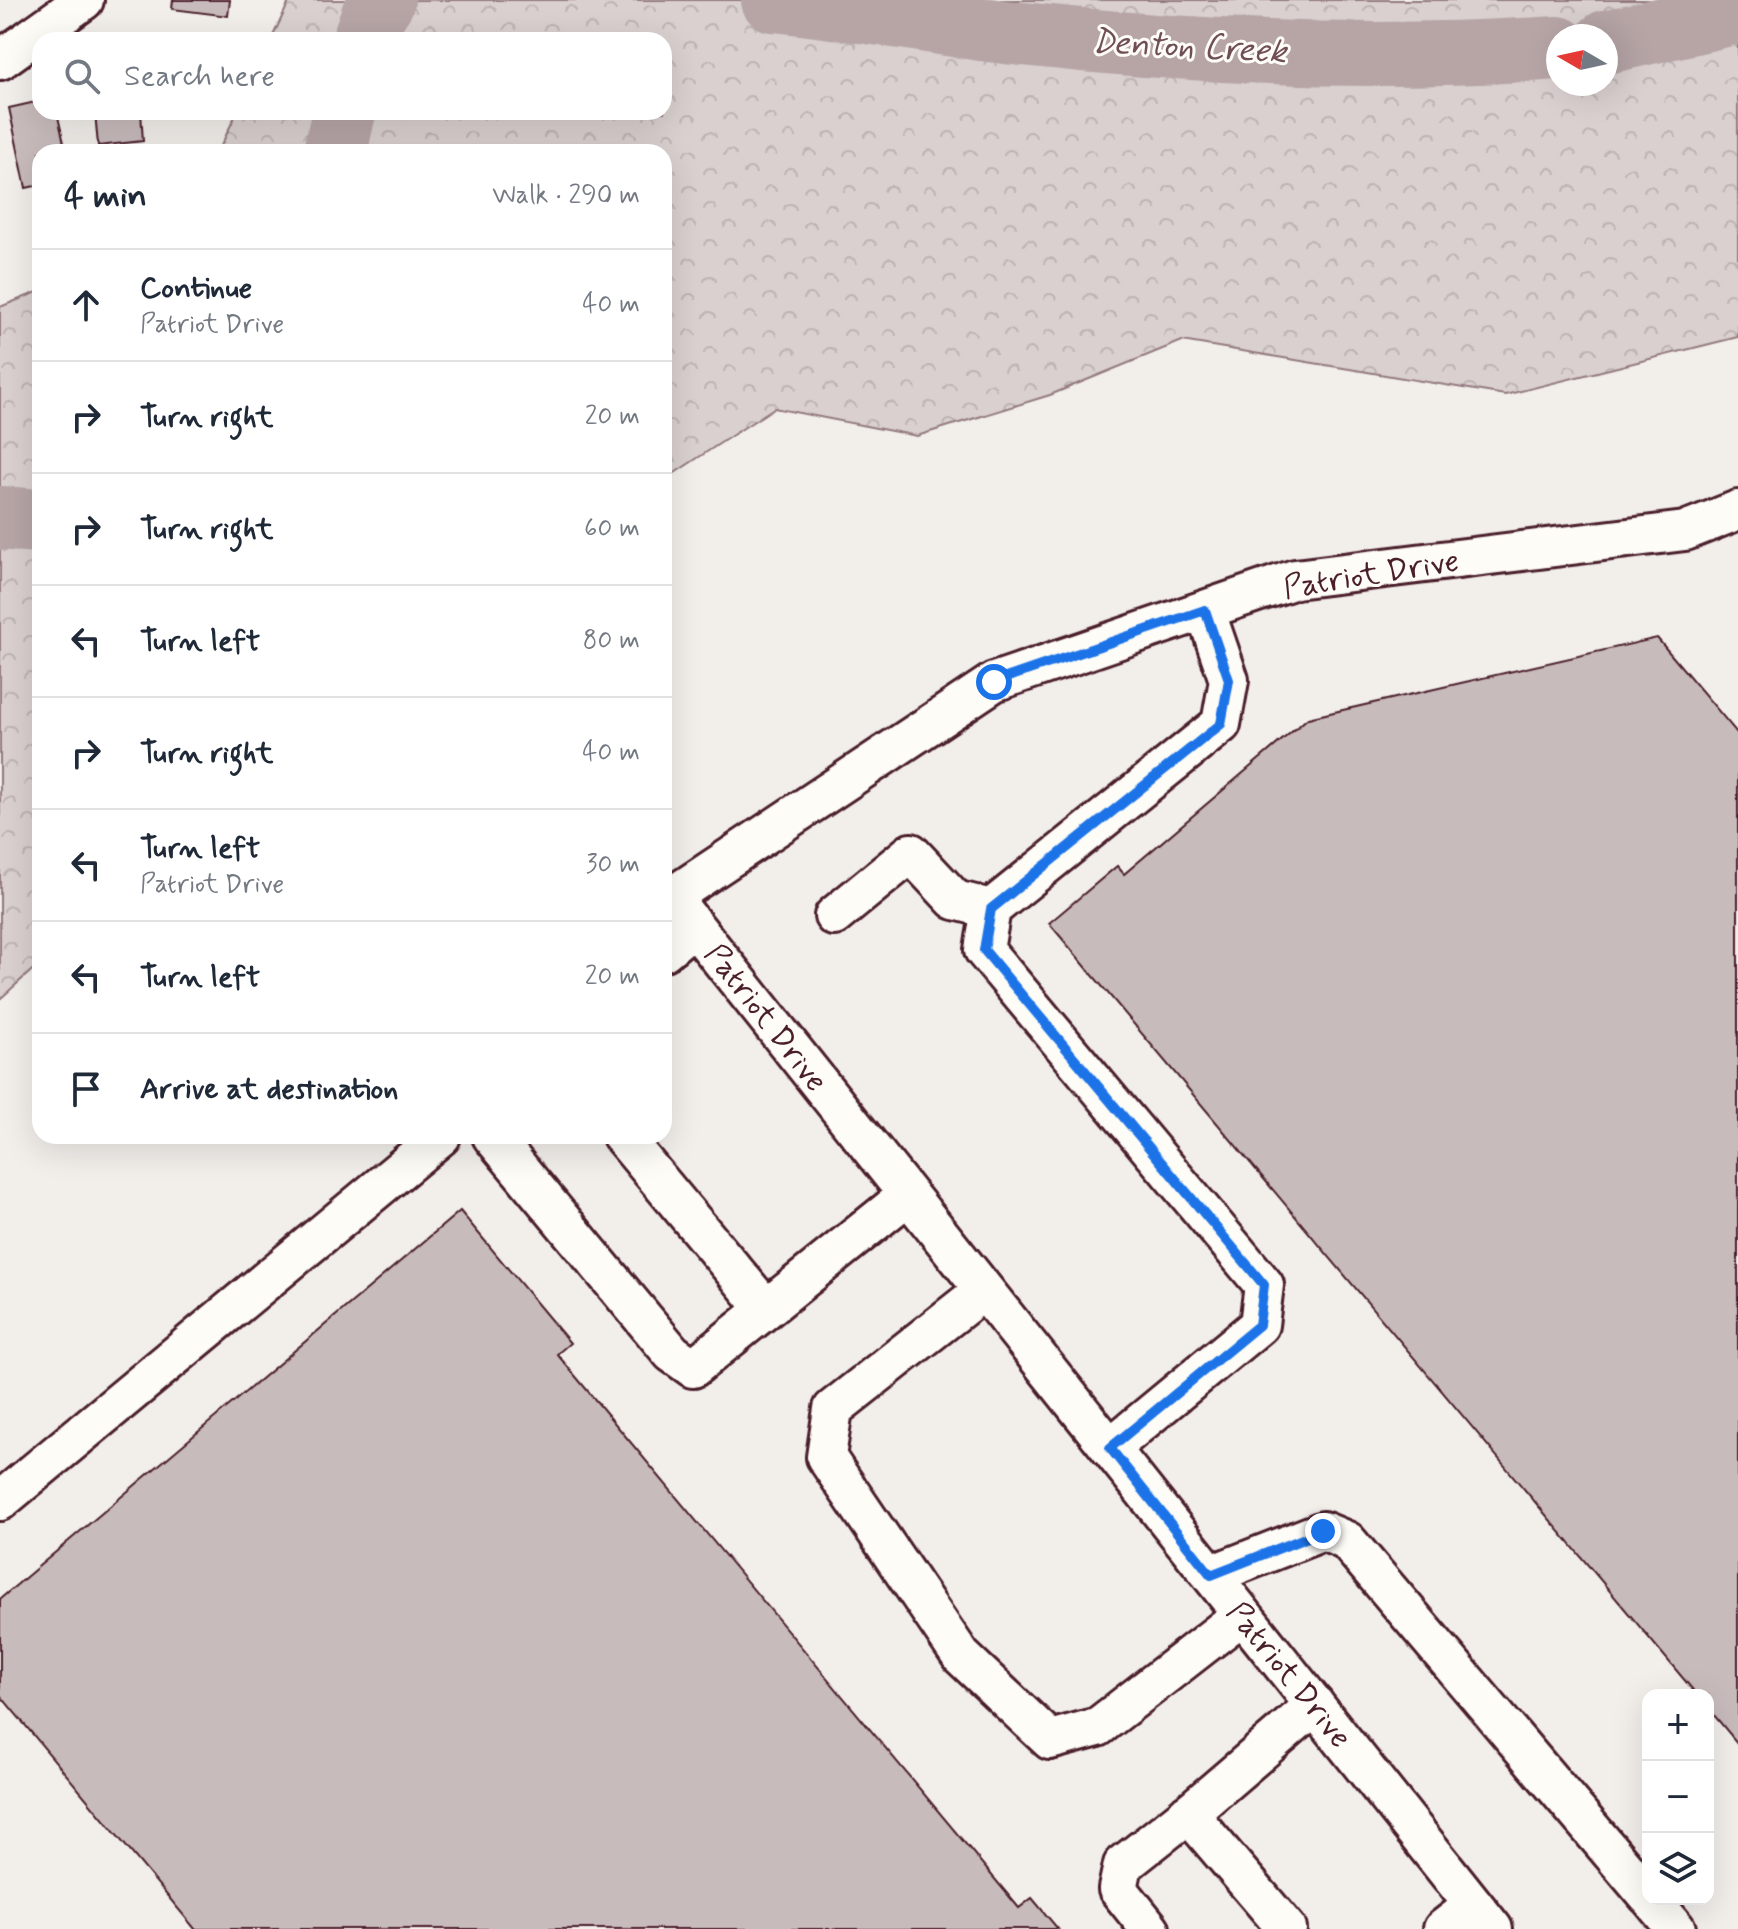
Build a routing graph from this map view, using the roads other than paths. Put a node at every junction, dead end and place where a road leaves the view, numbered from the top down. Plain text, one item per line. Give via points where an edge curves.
1 (84, 0) edge
2 (39, 32) edge
3 (32, 37) edge
4 (0, 60) edge
5 (1738, 510) edge
6 (1205, 610) junction
7 (672, 896) edge
8 (672, 898) edge
9 (991, 909) junction
10 (834, 916) dead end
11 (694, 926) junction
12 (672, 944) edge
13 (431, 1144) edge
14 (499, 1144) edge
15 (629, 1144) edge
16 (908, 1195) junction
17 (984, 1290) junction
18 (766, 1309) junction
19 (1110, 1448) junction
20 (0, 1501) edge
21 (1211, 1575) junction
22 (1242, 1615) junction
23 (1315, 1705) junction
24 (1188, 1813) junction
25 (1642, 1888) edge
26 (1656, 1905) edge
27 (1483, 1917) edge
28 (1150, 1929) edge
29 (1287, 1929) edge
30 (1443, 1929) edge
31 (1676, 1929) edge

1 - 2 street
3 - 4 street
5 - 6 street, Patriot Drive via 1685,531 1295,579
6 - 7 street, Patriot Drive via 994,682
6 - 9 street via 1229,680 1221,724
8 - 11 street, Patriot Drive
9 - 10 street via 955,900 911,853
9 - 19 street via 984,950 1264,1285 1259,1325
11 - 12 street
11 - 16 street, Patriot Drive
13 - 20 street
14 - 18 street via 672,1353 693,1368
15 - 18 street
16 - 17 street, Patriot Drive
16 - 18 street
17 - 19 street, Patriot Drive
17 - 22 street via 833,1409 826,1457 961,1656 1050,1740 1098,1727
19 - 21 street, Patriot Drive
21 - 22 street, Patriot Drive
21 - 25 street via 1323,1531 1347,1541
22 - 23 street, Patriot Drive
23 - 24 street
23 - 27 street, Patriot Drive
24 - 28 street via 1123,1865 1118,1889
24 - 29 street
26 - 31 street
27 - 30 street

